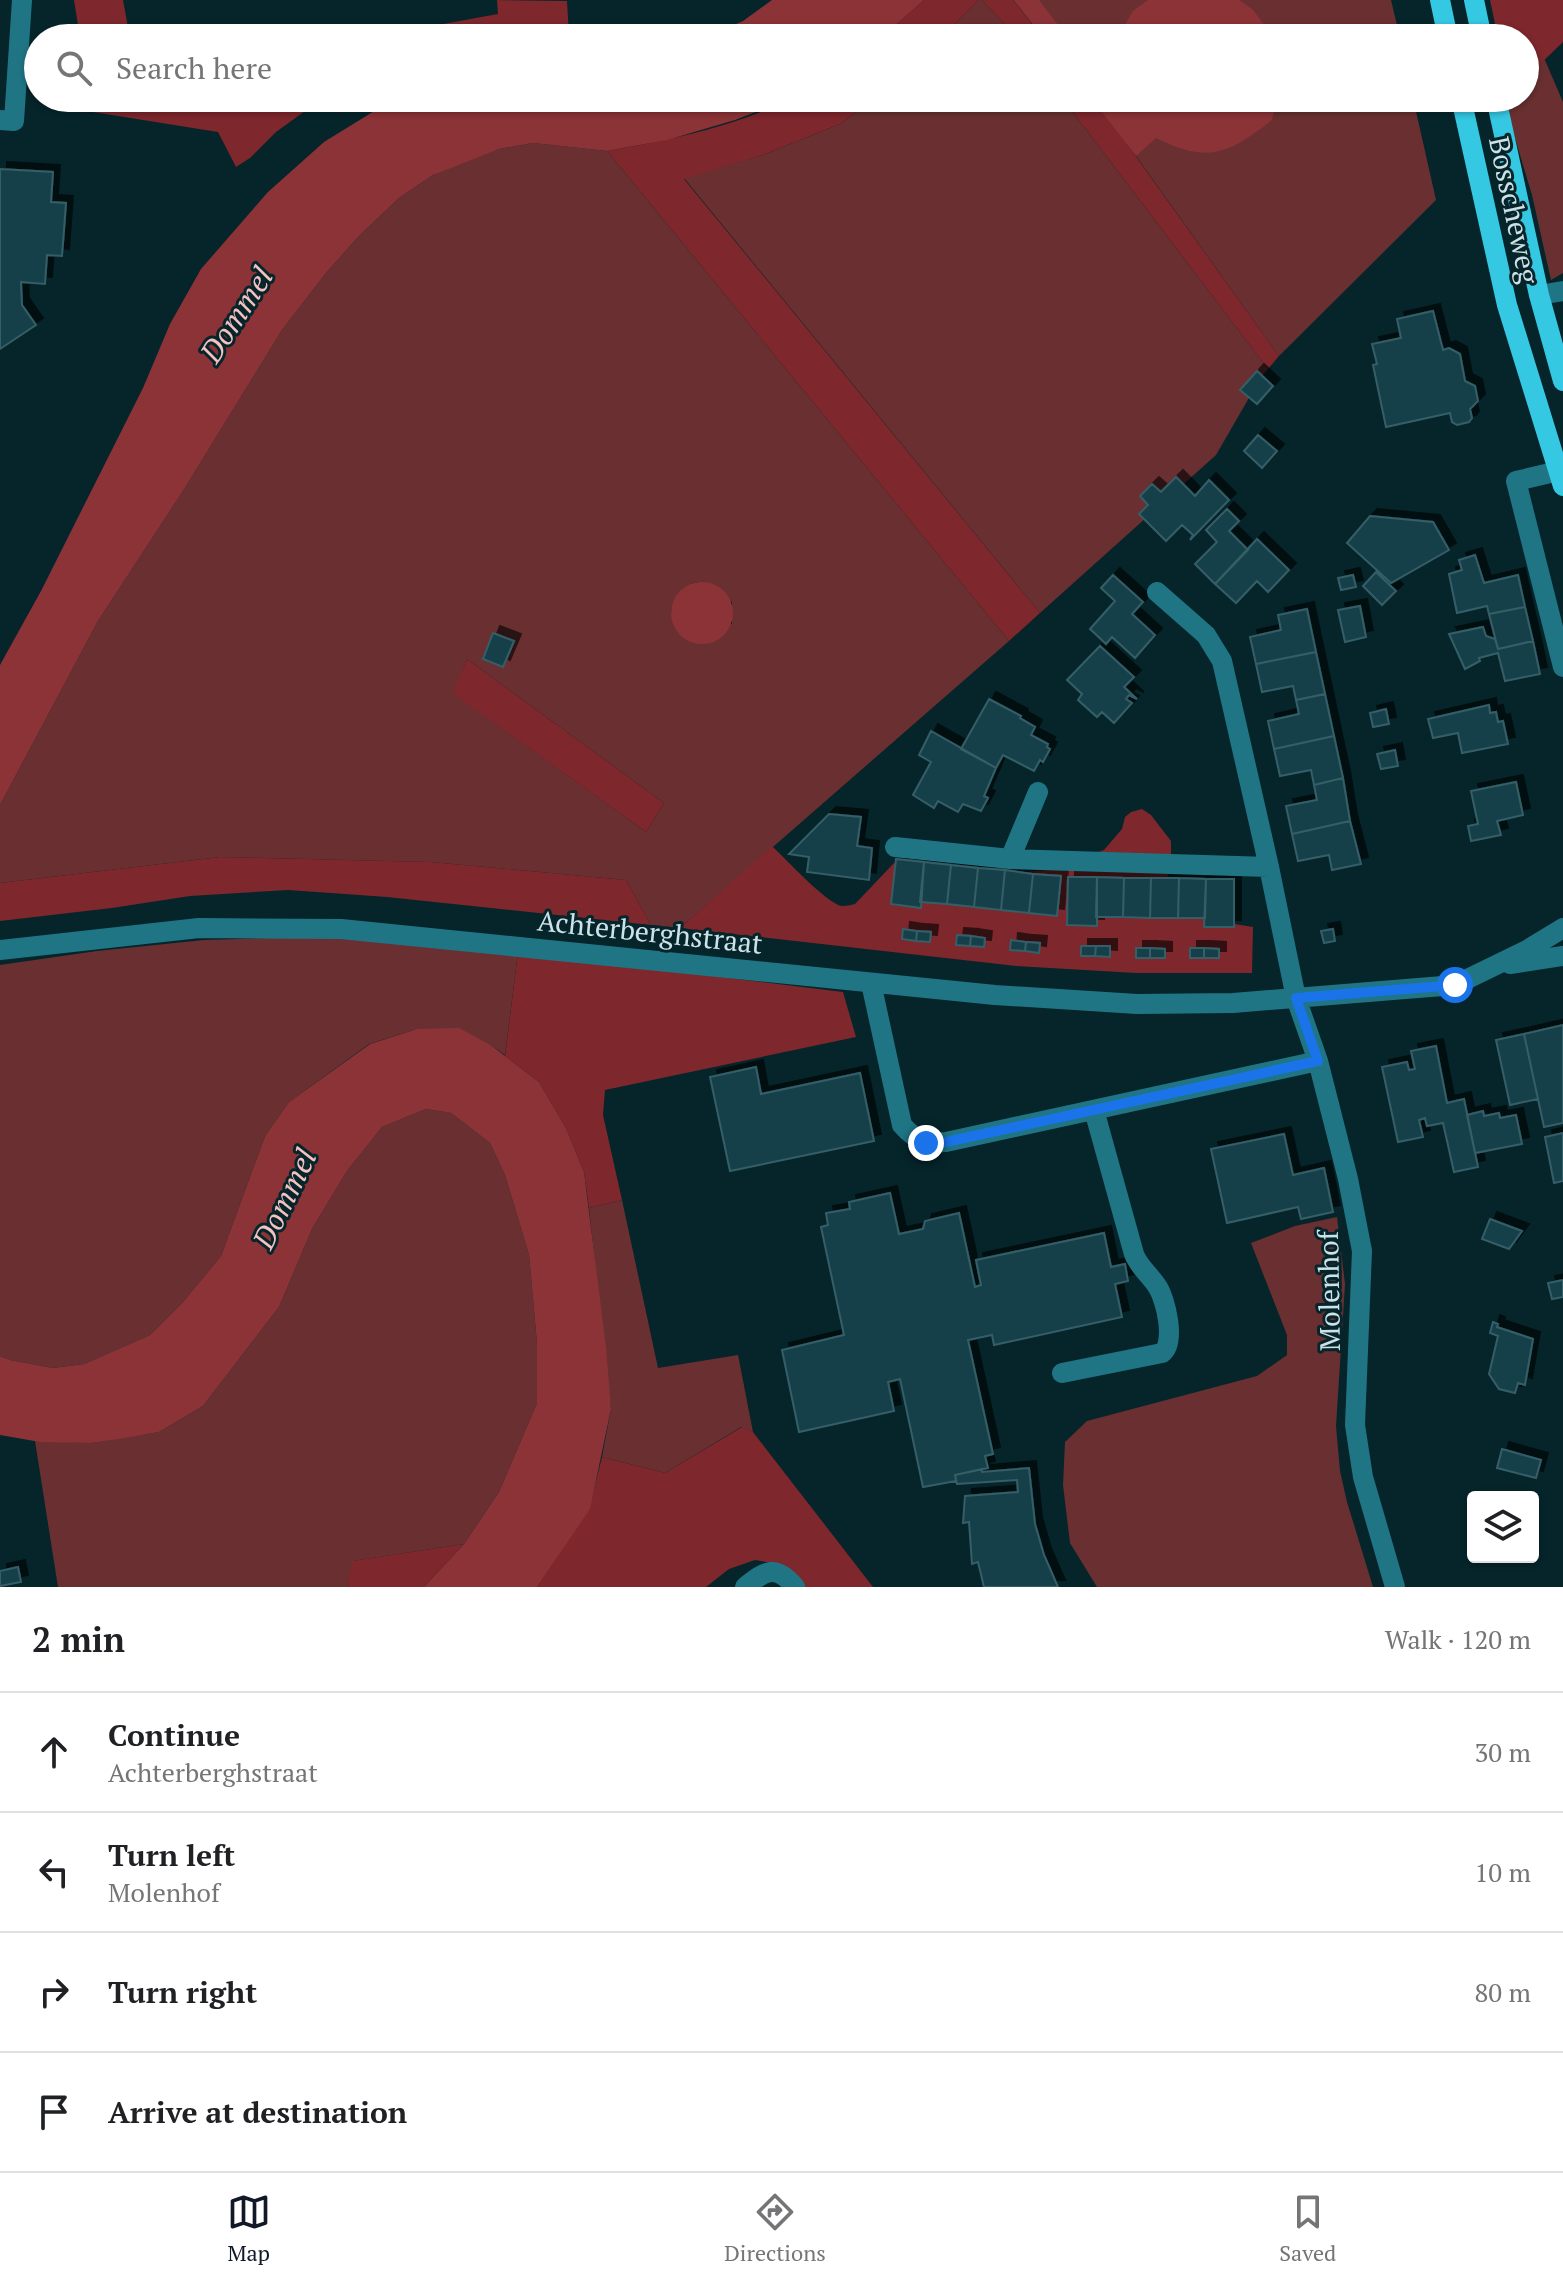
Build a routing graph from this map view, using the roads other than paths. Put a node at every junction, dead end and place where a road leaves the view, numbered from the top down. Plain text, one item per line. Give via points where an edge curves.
1 (22, 0) edge
2 (1440, 0) edge
3 (1474, 0) edge
4 (1445, 24) edge
5 (1479, 24) edge
6 (1464, 112) edge
7 (1499, 112) edge
8 (7, 120) edge
9 (1563, 291) edge
10 (1539, 295) junction
11 (1563, 381) edge
12 (1561, 476) edge
13 (1157, 592) dead end
14 (1563, 667) edge
15 (1038, 792) dead end
16 (895, 847) dead end
17 (1010, 859) junction
18 (1269, 867) junction
19 (1563, 928) edge
20 (0, 950) edge
21 (1563, 956) edge
22 (1490, 968) junction
23 (871, 983) junction
24 (1296, 998) junction
25 (1318, 1061) junction
26 (1094, 1110) junction
27 (1062, 1373) dead end
28 (745, 1587) edge
29 (795, 1587) edge
30 (1395, 1587) edge

1 - 8 street
2 - 4 main road
3 - 5 main road
6 - 12 main road, Bosscheweg via 1507,305
7 - 10 main road, Bosscheweg
9 - 10 street
10 - 11 main road, Bosscheweg
12 - 14 street, Bosscheweg via 1516,481
13 - 18 street via 1206,635 1222,661
15 - 17 street
16 - 17 street
17 - 18 street
18 - 24 street
19 - 22 street, Achterberghstraat
20 - 23 street, Achterberghstraat via 199,928 341,929
21 - 22 street, Achterberghstraat
22 - 24 street, Achterberghstraat via 1455,985
23 - 24 street, Achterberghstraat via 1137,1004
23 - 26 street via 902,1125 914,1138 946,1142
24 - 25 street, Molenhof
25 - 26 street
25 - 30 street, Molenhof via 1362,1251 1355,1425 1363,1477
26 - 27 street via 1134,1254 1163,1298 1171,1340 1162,1353
28 - 29 street via 773,1572 784,1574

